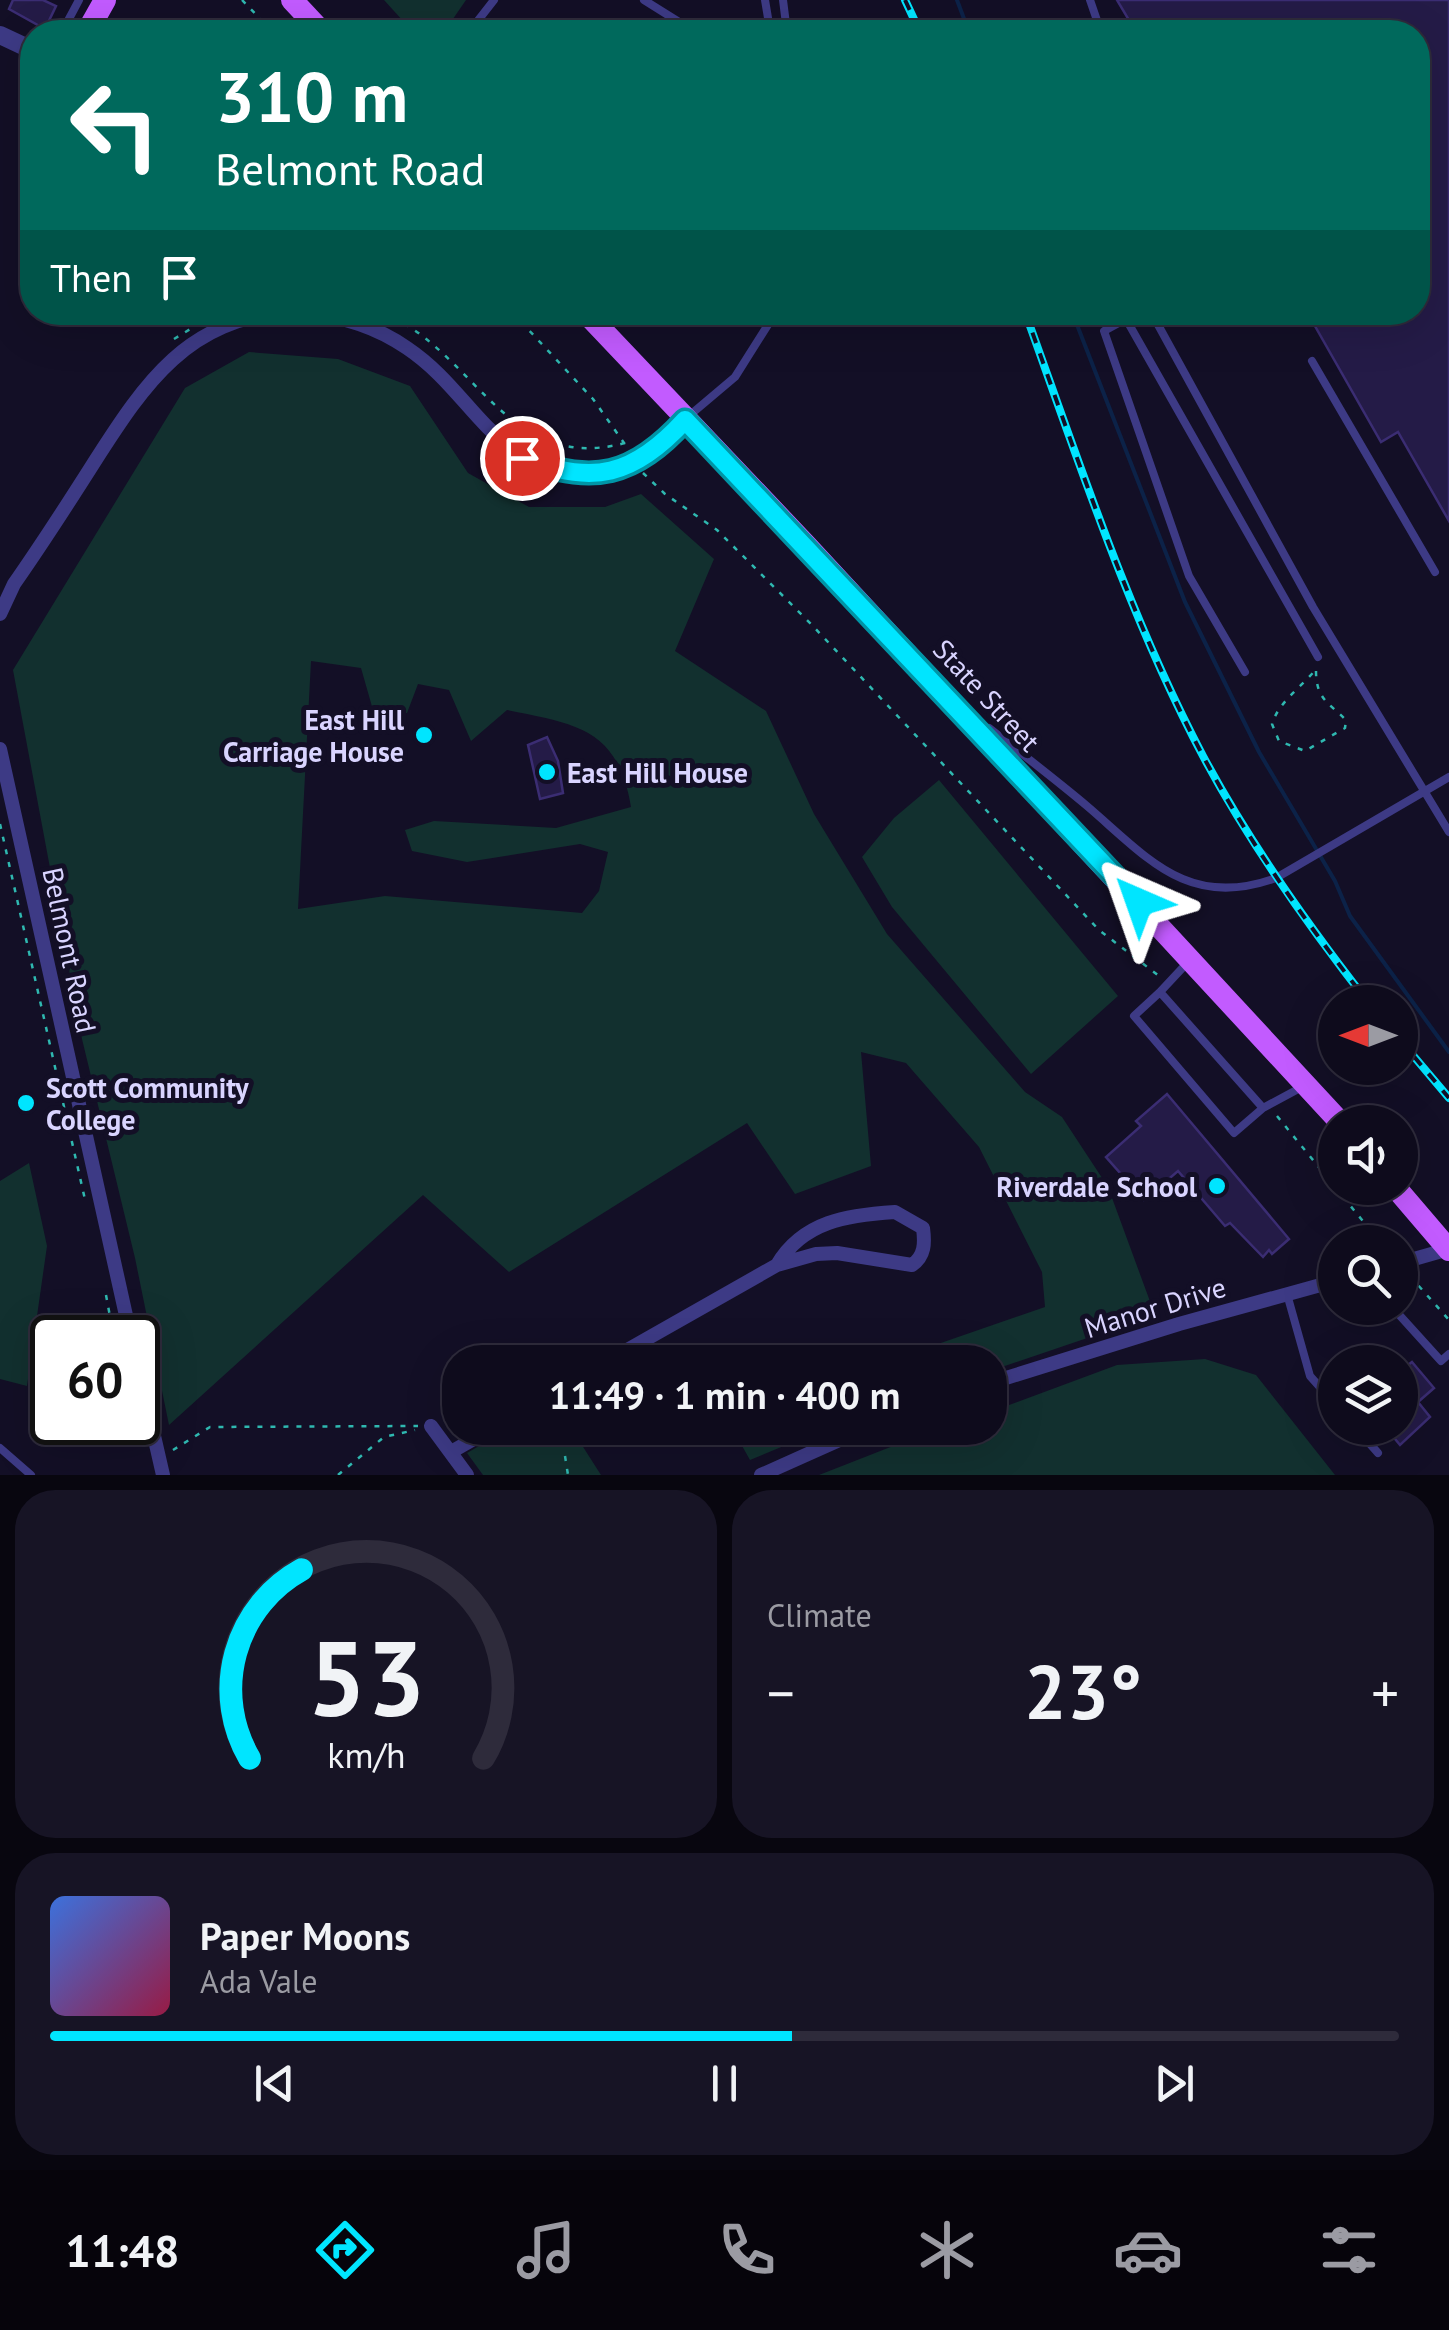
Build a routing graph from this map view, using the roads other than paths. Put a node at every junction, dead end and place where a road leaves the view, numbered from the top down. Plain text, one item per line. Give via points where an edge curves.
1 (292, 0) edge
2 (494, 0) edge
3 (644, 0) edge
4 (311, 20) edge
5 (478, 20) edge
6 (676, 20) edge
7 (229, 325) edge
8 (366, 325) edge
9 (597, 325) edge
10 (768, 325) edge
11 (1116, 325) edge
12 (1129, 325) edge
13 (1159, 325) edge
14 (1312, 362) dead end
15 (685, 420) junction
16 (1435, 572) dead end
17 (0, 614) edge
18 (1318, 657) road end
19 (1245, 672) dead end
20 (943, 692) junction
21 (0, 750) edge
22 (1449, 778) edge
23 (1425, 791) junction
24 (1449, 832) edge
25 (1191, 958) junction
26 (1160, 992) junction
27 (1307, 1084) junction
28 (1325, 1105) edge
29 (1265, 1107) junction
30 (1411, 1205) edge
31 (1449, 1250) edge
32 (1418, 1259) edge
33 (777, 1265) junction
34 (1318, 1286) edge
35 (1287, 1294) junction
36 (126, 1315) edge
37 (1408, 1325) edge
38 (636, 1345) edge
39 (1449, 1354) edge
40 (1007, 1377) edge
41 (1318, 1385) edge
42 (431, 1426) road end
43 (156, 1445) edge
44 (463, 1445) edge
45 (828, 1445) edge
46 (1371, 1445) edge
47 (0, 1448) edge
48 (451, 1452) junction
49 (1378, 1453) dead end
50 (31, 1475) edge
51 (163, 1475) edge
52 (467, 1475) edge
53 (761, 1475) edge

1 - 4 main road
2 - 5 lane
3 - 6 lane
7 - 17 street via 166,364 138,394
8 - 15 street via 434,368 522,458 552,470 590,473 633,464 656,452
9 - 15 main road, State Street
10 - 15 lane via 735,377
11 - 19 lane via 1104,332 1189,576
12 - 18 lane
13 - 23 lane via 1314,607
14 - 16 lane
15 - 20 main road, State Street
20 - 23 lane via 1137,851 1196,884 1247,889 1276,878
20 - 25 main road, State Street
21 - 36 street, Belmont Road
22 - 23 lane
23 - 24 lane
25 - 26 lane
25 - 27 main road, State Street
26 - 29 lane
26 - 29 lane via 1134,1016 1234,1133
27 - 28 main road, State Street
27 - 29 lane
30 - 31 main road
31 - 32 street
33 - 33 street via 837,1253 912,1265 924,1248 923,1228 896,1212 837,1218 816,1226
33 - 38 street
34 - 35 street, Manor Drive
35 - 40 street, Manor Drive
35 - 41 lane
37 - 39 lane via 1441,1361
42 - 48 street
43 - 51 street
44 - 48 street
45 - 53 street
46 - 49 lane
47 - 50 lane
48 - 52 street

